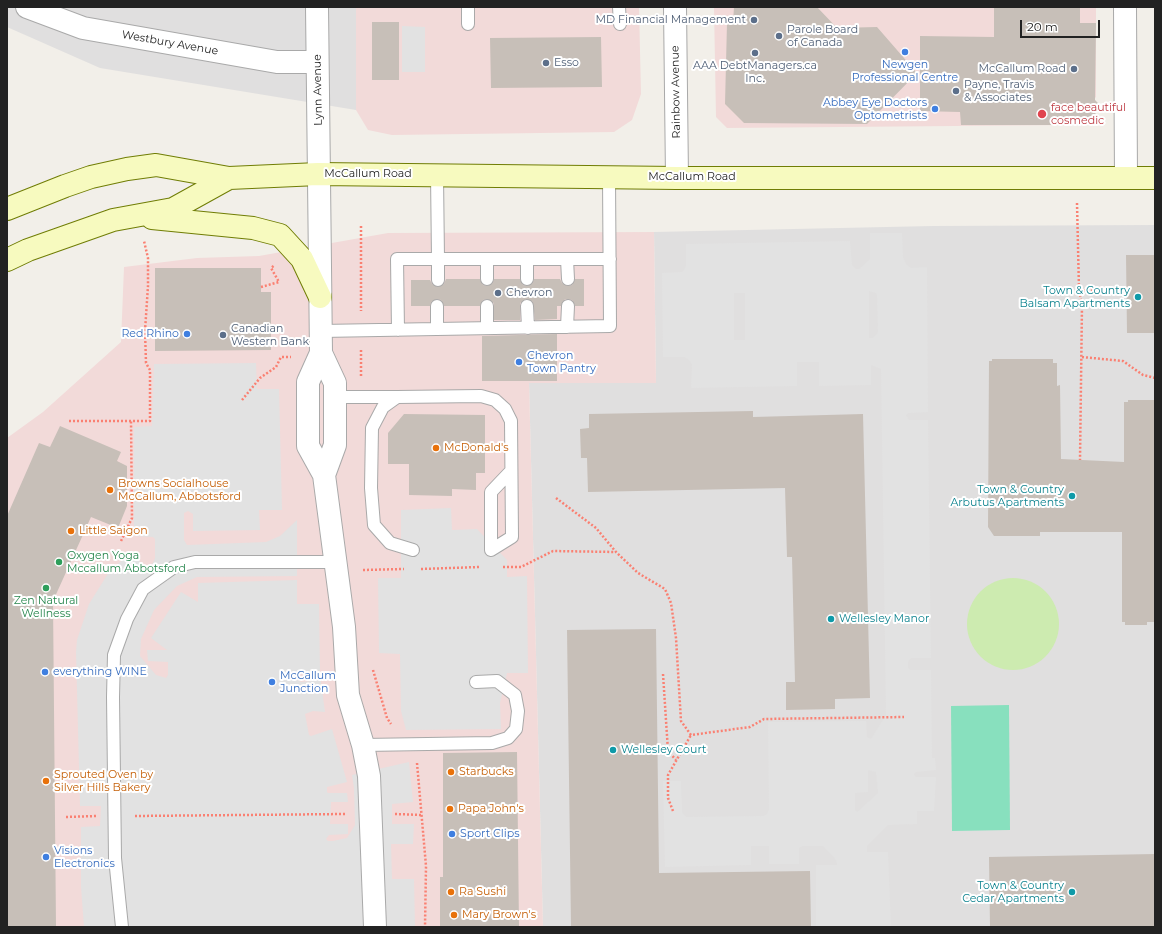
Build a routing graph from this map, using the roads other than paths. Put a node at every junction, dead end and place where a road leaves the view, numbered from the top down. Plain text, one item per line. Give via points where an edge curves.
1 (27, 7) edge
2 (317, 7) edge
3 (468, 7) edge
4 (619, 7) edge
5 (675, 7) edge
6 (1125, 7) edge
7 (468, 24) dead end
8 (620, 24) dead end
9 (317, 62) junction
10 (318, 174) junction
11 (437, 175) junction
12 (609, 177) junction
13 (229, 178) junction
14 (677, 178) junction
15 (1126, 178) junction
16 (1155, 178) edge
17 (7, 209) edge
18 (139, 216) junction
19 (527, 258) junction
20 (438, 259) junction
21 (487, 259) junction
22 (567, 259) junction
23 (610, 259) junction
24 (7, 260) edge
25 (487, 279) dead end
26 (527, 279) dead end
27 (568, 279) dead end
28 (438, 280) dead end
29 (320, 296) junction
30 (437, 306) dead end
31 (487, 306) dead end
32 (527, 306) dead end
33 (568, 306) dead end
34 (567, 327) junction
35 (487, 328) junction
36 (528, 328) junction
37 (437, 329) junction
38 (398, 330) junction
39 (321, 331) junction
40 (321, 353) junction
41 (335, 397) junction
42 (397, 397) junction
43 (510, 471) junction
44 (324, 474) junction
45 (413, 550) dead end
46 (336, 562) junction
47 (476, 682) dead end
48 (364, 745) junction
49 (122, 927) edge
50 (375, 927) edge

1 - 9 street, Westbury Avenue via 83,28 277,62
2 - 9 street, Lynn Avenue
3 - 7 lane
4 - 8 lane
5 - 14 street, Rainbow Avenue
6 - 15 street
9 - 10 street, Lynn Avenue
10 - 11 main road, McCallum Road
10 - 13 main road, McCallum Road
10 - 29 street, Lynn Avenue
11 - 12 main road, McCallum Road
11 - 20 lane
12 - 14 main road, McCallum Road
12 - 23 lane
13 - 17 main road, McCallum Road via 156,165 126,169 65,186
13 - 18 main road, McCallum Road via 173,209
14 - 15 main road, McCallum Road
15 - 16 main road, McCallum Road
18 - 24 main road, McCallum Road via 113,220
18 - 29 main road via 253,228 280,235 302,259
19 - 21 lane
19 - 22 lane
19 - 26 lane
20 - 21 lane
20 - 28 lane
20 - 38 lane via 397,259
21 - 25 lane
22 - 23 lane
22 - 27 lane
23 - 34 lane via 610,326
29 - 39 street, Lynn Avenue
30 - 37 lane
31 - 35 lane
32 - 36 lane
33 - 34 lane
34 - 36 lane
35 - 36 lane
35 - 37 lane
37 - 38 lane
38 - 39 lane
39 - 40 street, Lynn Avenue
40 - 41 street via 335,383
40 - 44 street via 308,382 308,446
41 - 42 lane
41 - 44 street via 335,445
42 - 43 lane via 481,396 495,400 505,409 511,421
42 - 45 lane via 383,407 372,428 371,496 374,525 390,543
43 - 43 lane via 512,537 491,550 491,492
44 - 46 street
46 - 48 street via 344,627 348,695
46 - 49 lane via 196,562 174,567 143,589 127,619 114,655 115,858
47 - 48 lane via 498,681 515,695 518,711 516,729 508,738 492,743
48 - 50 street via 369,776

